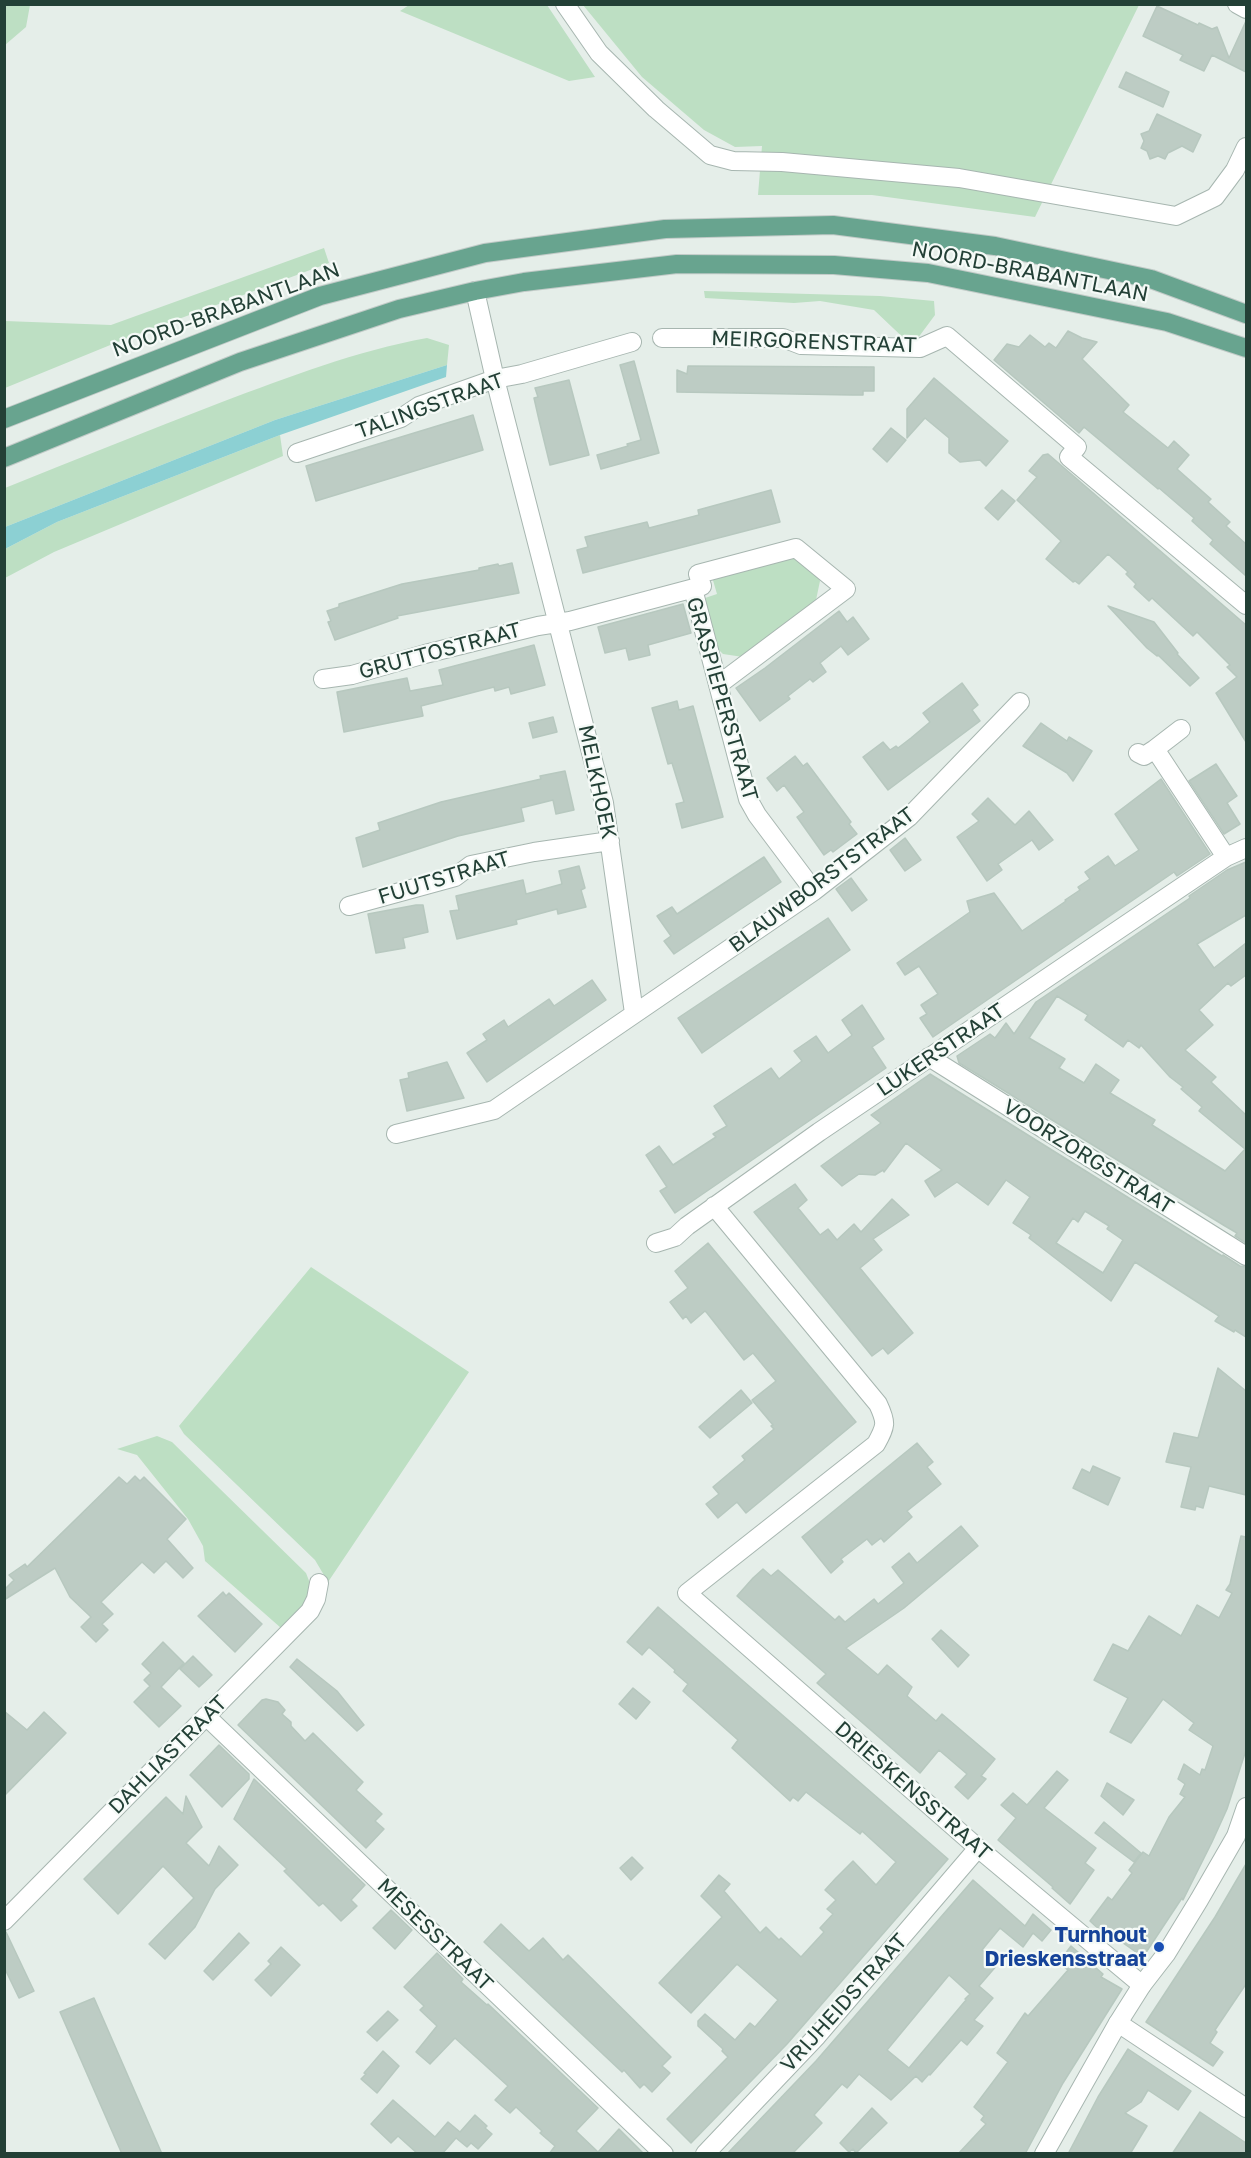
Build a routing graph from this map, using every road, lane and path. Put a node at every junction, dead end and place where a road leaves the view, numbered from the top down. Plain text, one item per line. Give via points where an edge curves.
1 (565, 4) edge
2 (1237, 4) edge
3 (1246, 9) edge
4 (1246, 147) edge
5 (475, 291) junction
6 (1246, 314) edge
7 (662, 338) dead end
8 (632, 342) dead end
9 (1246, 348) edge
10 (495, 379) junction
11 (4, 419) edge
12 (297, 453) dead end
13 (4, 458) edge
14 (693, 589) junction
15 (1246, 605) edge
16 (558, 623) junction
17 (323, 679) dead end
18 (718, 685) junction
19 (1020, 702) dead end
20 (1181, 729) dead end
21 (610, 842) junction
22 (1246, 848) edge
23 (1226, 857) junction
24 (814, 891) junction
25 (349, 906) dead end
26 (634, 1013) junction
27 (929, 1058) junction
28 (396, 1134) dead end
29 (714, 1206) junction
30 (656, 1243) dead end
31 (1246, 1256) edge
32 (319, 1583) dead end
33 (206, 1716) junction
34 (1246, 1807) edge
35 (978, 1848) junction
36 (4, 1921) edge
37 (1142, 1985) junction
38 (1118, 2023) junction
39 (1246, 2108) edge
40 (664, 2154) edge
41 (705, 2154) edge
42 (1044, 2154) edge

1 - 4 street via 599,53 656,109 710,155 732,161 958,178 1176,216 1215,196 1235,170
2 - 3 street
5 - 9 main road, NOORD-BRABANTLAAN via 677,264 834,265 936,274 1167,322
5 - 10 street, MELKHOEK
5 - 13 main road, NOORD-BRABANTLAAN via 399,309 240,362
6 - 11 main road, NOORD-BRABANTLAAN via 1151,279 995,246 833,225 664,229 485,253 320,296
7 - 15 street, MEIRGORENSTRAAT via 783,338 801,345 920,348 946,336 1077,447 1069,457
8 - 10 street, TALINGSTRAAT
10 - 12 street, TALINGSTRAAT via 419,406 401,418
10 - 16 street, MELKHOEK
14 - 16 street, GRASPIEPERSTRAAT
14 - 18 street, GRASPIEPERSTRAAT
14 - 18 street via 702,586 698,574 796,548 846,589
16 - 17 street, GRUTTOSTRAAT
16 - 21 street, MELKHOEK via 604,803
18 - 24 street, GRASPIEPERSTRAAT via 748,799
19 - 24 street, BLAUWBORSTSTRAAT via 909,817
20 - 23 street via 1147,751
21 - 25 street, FUUTSTRAAT via 471,865 455,877
21 - 26 street, MELKHOEK
22 - 23 street, LUKERSTRAAT
23 - 27 street, LUKERSTRAAT
24 - 26 street, BLAUWBORSTSTRAAT
26 - 28 street via 494,1110
27 - 29 street, LUKERSTRAAT
27 - 31 street, VOORZORGSTRAAT
29 - 30 street, LUKERSTRAAT via 675,1237
29 - 35 street, DRIESKENSSTRAAT via 878,1404 885,1420 876,1444 687,1593
32 - 33 street, DAHLIASTRAAT via 310,1611
33 - 36 street, DAHLIASTRAAT
33 - 40 street, MESESSTRAAT
34 - 37 street via 1236,1836 1204,1891
35 - 37 street, DRIESKENSSTRAAT
35 - 41 street, VRIJHEIDSTRAAT via 817,2036
37 - 38 street
38 - 39 street
38 - 42 street

